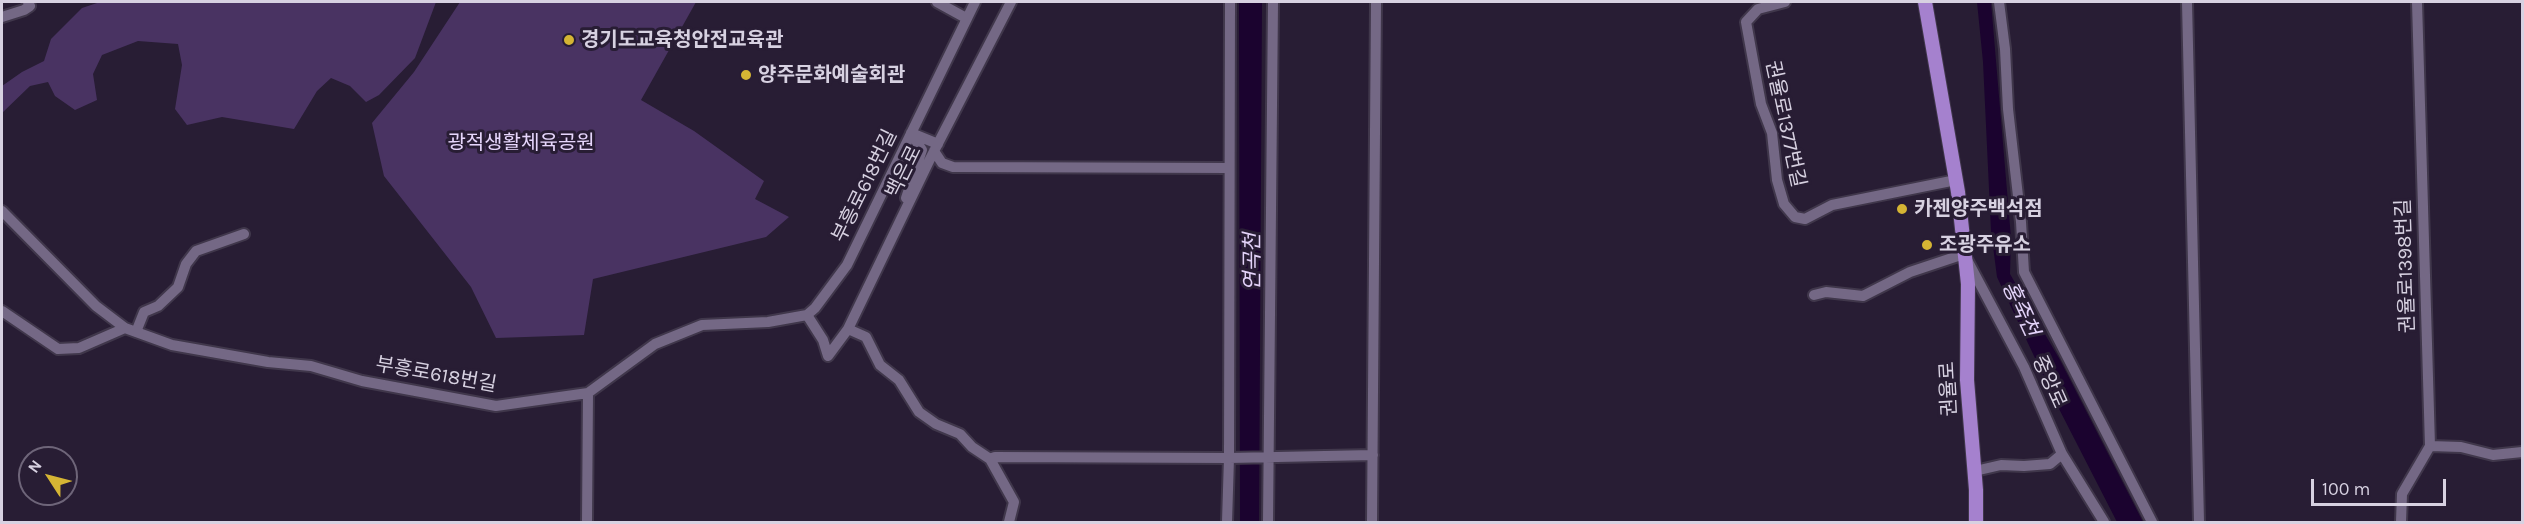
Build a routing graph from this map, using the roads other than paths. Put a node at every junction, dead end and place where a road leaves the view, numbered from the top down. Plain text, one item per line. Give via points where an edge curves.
1 (27, 2) edge
2 (937, 2) edge
3 (975, 2) edge
4 (1011, 2) edge
5 (1230, 2) edge
6 (1273, 2) edge
7 (1376, 2) edge
8 (1785, 2) edge
9 (1925, 2) edge
10 (1999, 2) edge
11 (2187, 2) edge
12 (2417, 2) edge
13 (2, 17) edge
14 (966, 18) junction
15 (910, 133) junction
16 (936, 147) junction
17 (1229, 168) junction
18 (1956, 180) junction
19 (2, 212) edge
20 (895, 233) junction
21 (244, 234) dead end
22 (1964, 254) junction
23 (1814, 295) dead end
24 (2, 311) edge
25 (807, 315) junction
26 (125, 328) junction
27 (848, 329) junction
28 (136, 332) junction
29 (588, 393) junction
30 (2430, 446) junction
31 (2523, 452) edge
32 (2062, 454) junction
33 (1373, 455) junction
34 (1269, 456) junction
35 (1230, 458) junction
36 (990, 459) junction
37 (1975, 471) junction
38 (587, 522) edge
39 (1009, 522) edge
40 (1227, 522) edge
41 (1268, 522) edge
42 (1372, 522) edge
43 (1976, 522) edge
44 (2104, 522) edge
45 (2152, 522) edge
46 (2199, 522) edge
47 (2402, 522) edge

1 - 13 street via 30,6 24,10
2 - 14 street
3 - 14 street, 부흥로618번길
4 - 16 street, 백은로
5 - 17 street
6 - 34 street
7 - 33 street
8 - 18 street, 권율로1377번길 via 1758,9 1746,22 1761,104 1772,133 1777,180 1784,204 1795,217 1805,219 1843,202
9 - 18 main road, 권율로
10 - 45 street via 2024,272
11 - 46 street
12 - 30 street, 권율로1398번길
14 - 15 street, 부흥로618번길
15 - 16 street
15 - 20 street via 922,150
15 - 25 street, 부흥로618번길 via 846,265
16 - 17 street via 942,163 953,167
16 - 20 street, 백은로
17 - 35 street
18 - 22 main road, 권율로
19 - 26 street, 부흥로618번길 via 83,295
20 - 27 street, 백은로
21 - 28 street via 196,251 186,264 178,287 158,306 144,312
22 - 23 street via 1910,272 1863,296 1826,292
22 - 32 street, 중앙로 via 2024,367
22 - 37 main road, 권율로 via 1968,284 1968,404
24 - 26 street via 58,348 79,348
25 - 27 street, 백은로 via 828,356
25 - 29 street, 부흥로618번길 via 768,322 702,325 655,344
26 - 28 street, 부흥로618번길
27 - 36 street via 866,337 880,365 899,380 919,412 960,434
28 - 29 street, 부흥로618번길 via 172,345 311,366 363,381 496,406
29 - 38 street
30 - 31 street via 2461,447 2493,455
30 - 47 street via 2402,494
32 - 37 street via 2050,464 2001,465
32 - 44 street, 중앙로
33 - 34 street
33 - 42 street
34 - 35 street
34 - 41 street
35 - 36 street
35 - 40 street
36 - 39 street via 1014,502
37 - 43 main road, 권율로

